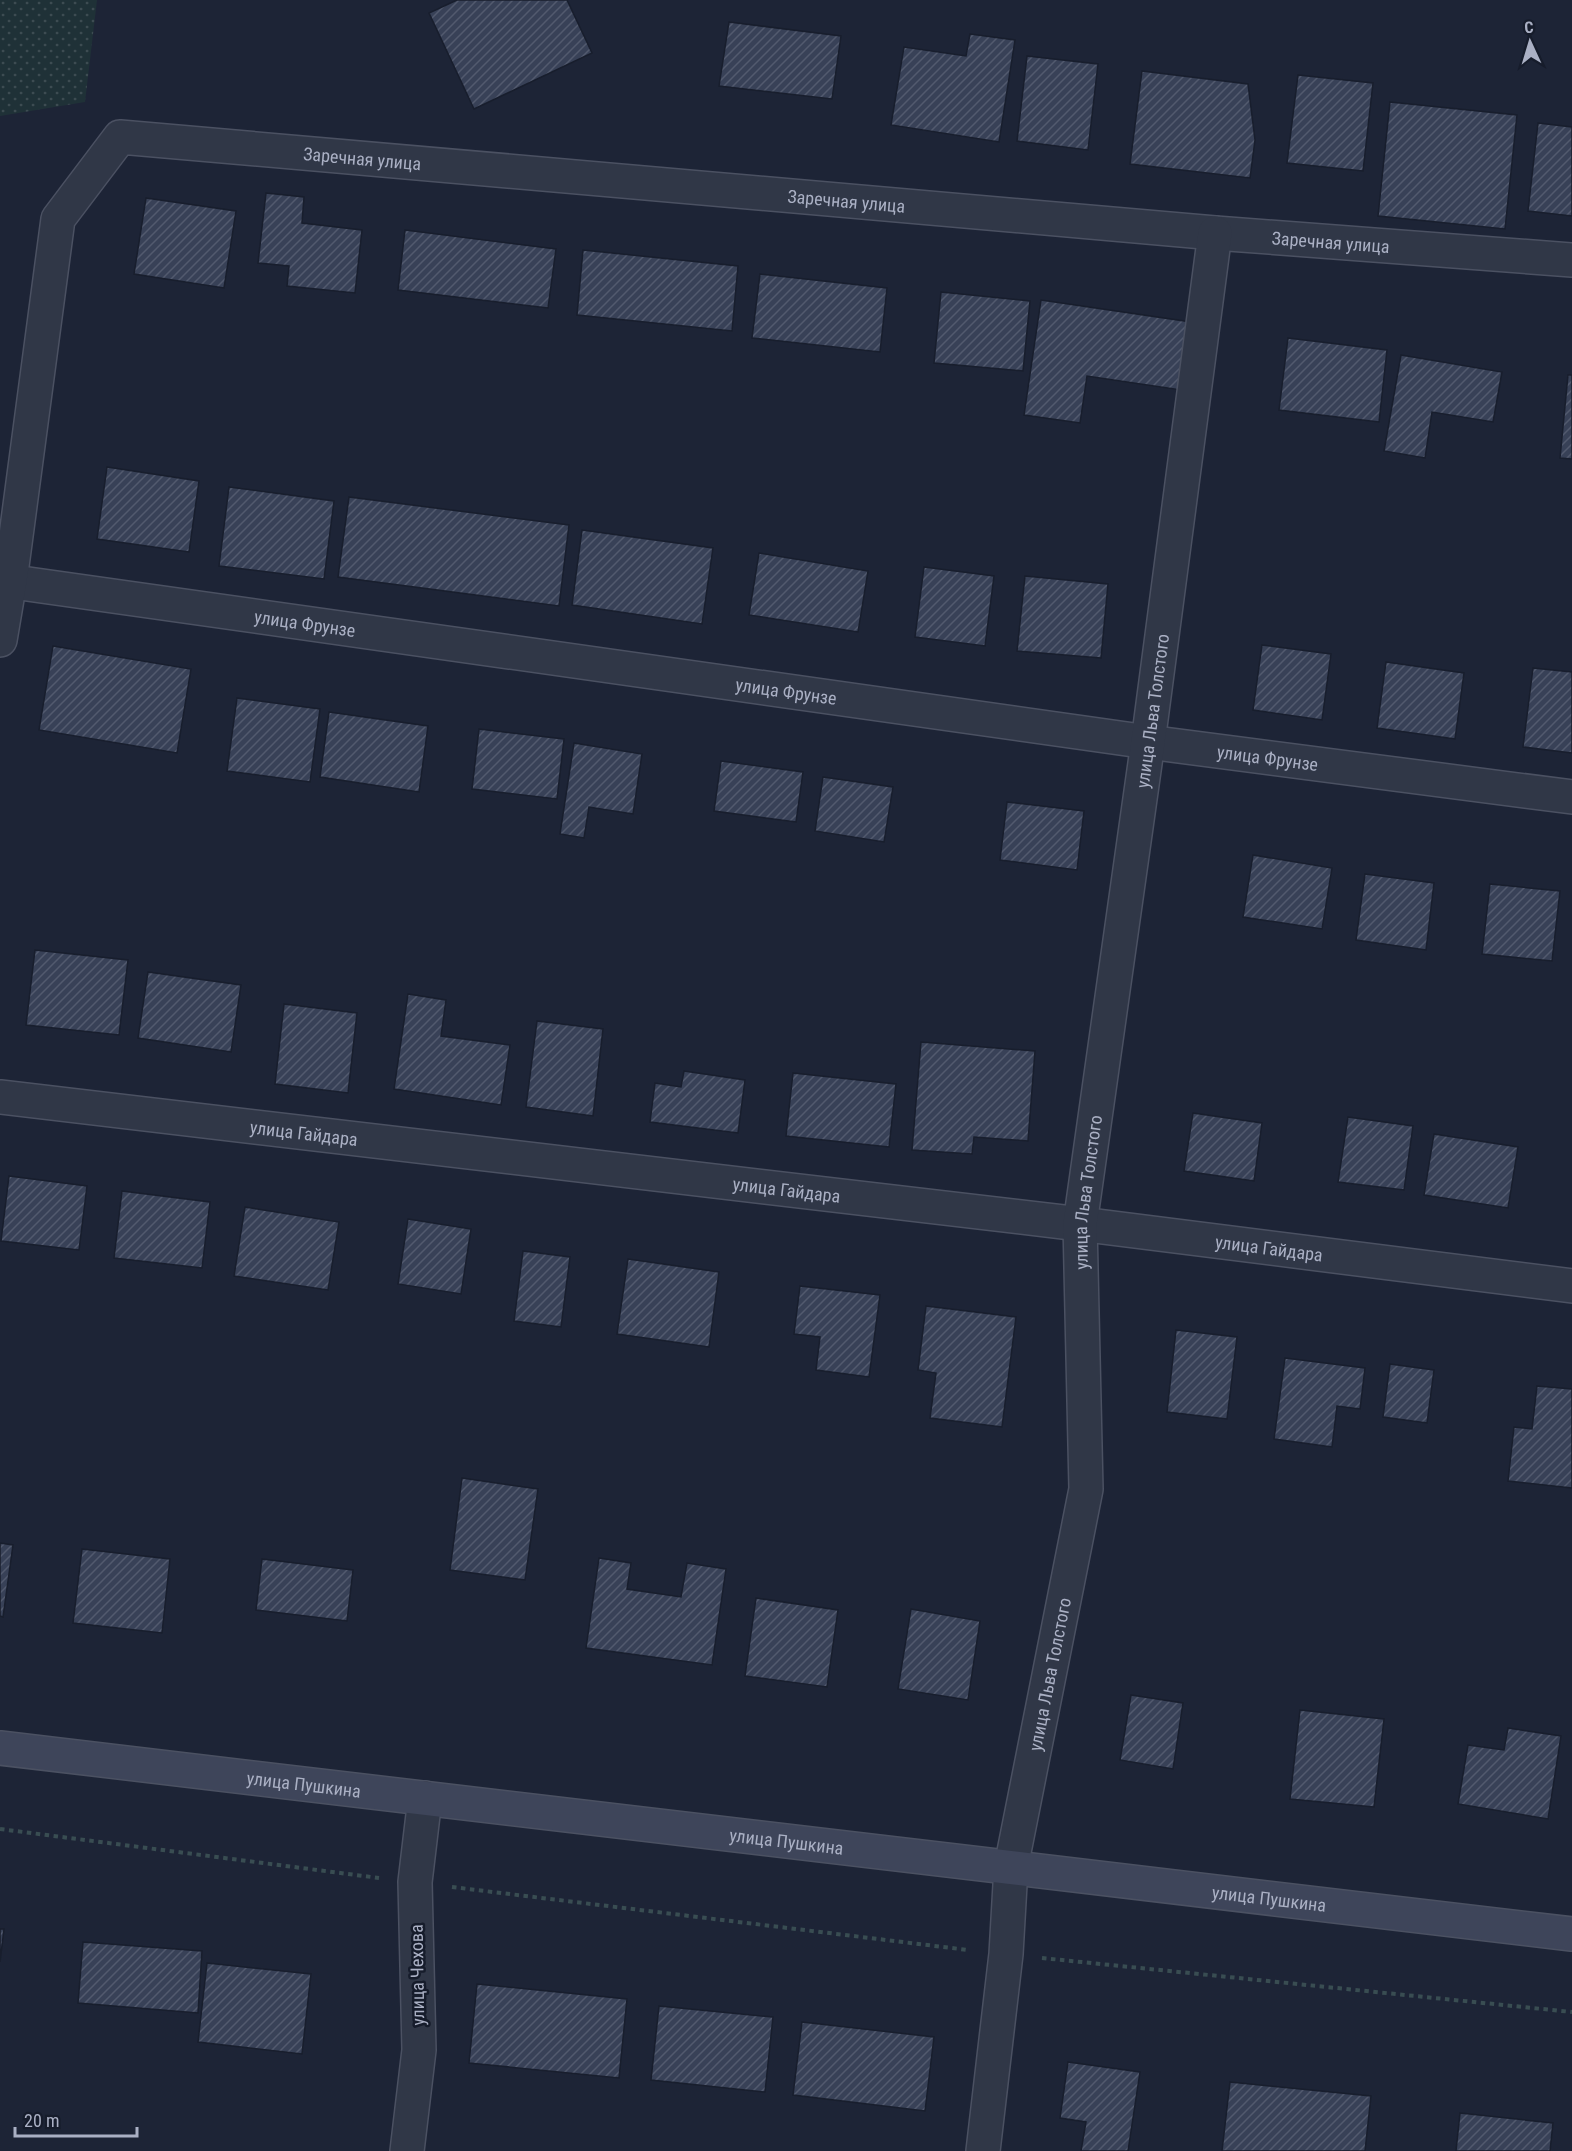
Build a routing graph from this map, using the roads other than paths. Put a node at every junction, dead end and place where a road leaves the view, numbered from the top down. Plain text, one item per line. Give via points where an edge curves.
1 (1215, 233) junction
2 (1572, 260) edge
3 (5, 580) edge
4 (0, 640) edge
5 (1148, 741) junction
6 (1572, 796) edge
7 (0, 1097) edge
8 (1080, 1224) junction
9 (1572, 1286) edge
10 (0, 1748) edge
11 (425, 1798) junction
12 (1011, 1867) junction
13 (1572, 1934) edge
14 (407, 2151) edge
15 (983, 2151) edge

1 - 2 street, Заречная улица
1 - 3 street, Заречная улица via 120,137 58,219
1 - 5 street, улица Льва Толстого
3 - 4 street
3 - 5 street, улица Фрунзе
5 - 6 street, улица Фрунзе
5 - 8 street, улица Льва Толстого
7 - 8 street, улица Гайдара
8 - 9 street, улица Гайдара
8 - 12 street, улица Льва Толстого via 1086,1489
10 - 11 street, улица Пушкина
11 - 12 street, улица Пушкина
11 - 14 street, улица Чехова via 415,1882 419,2050
12 - 13 street, улица Пушкина
12 - 15 street, улица Льва Толстого via 1006,1954

